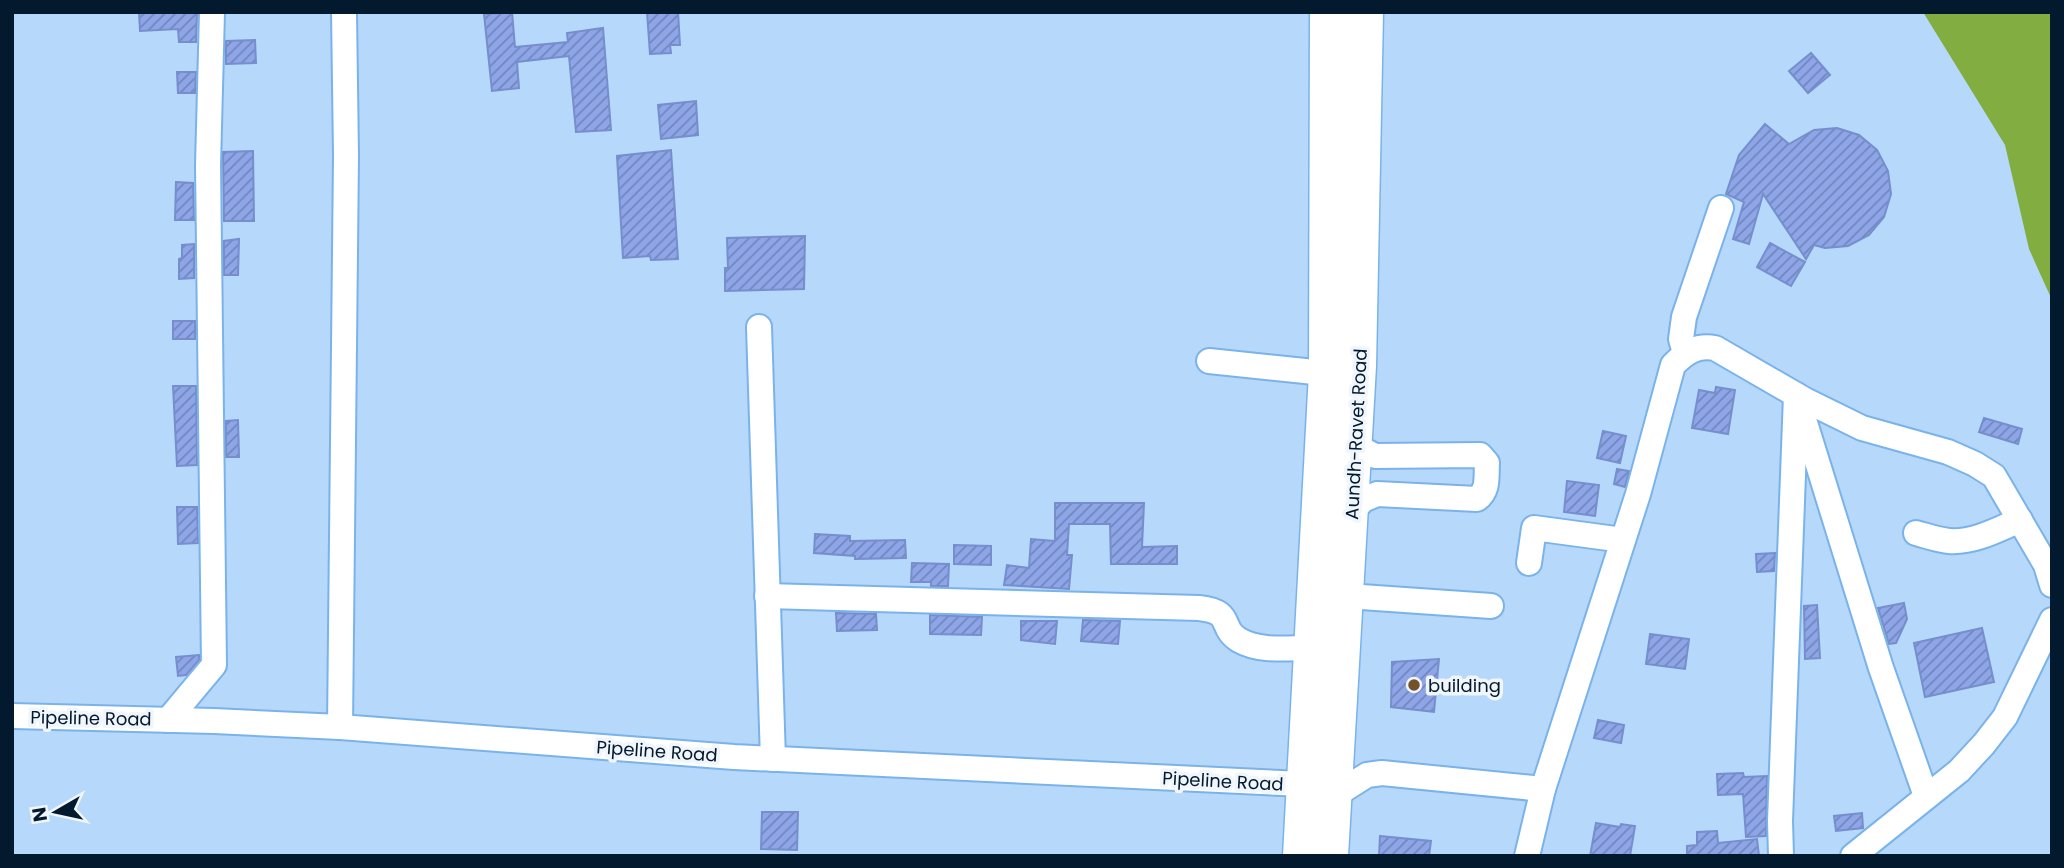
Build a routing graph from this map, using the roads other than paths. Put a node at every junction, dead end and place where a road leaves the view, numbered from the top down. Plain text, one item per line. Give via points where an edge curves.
1 (212, 12) edge
2 (344, 12) edge
3 (1325, 12) edge
4 (1350, 12) edge
5 (1368, 12) edge
6 (1721, 208) dead end
7 (759, 327) dead end
8 (1685, 353) junction
9 (1209, 361) dead end
10 (1324, 373) junction
11 (1796, 395) junction
12 (1356, 446) junction
13 (1352, 512) junction
14 (2020, 520) junction
15 (1916, 533) dead end
16 (1623, 540) junction
17 (1529, 563) dead end
18 (2052, 585) edge
19 (767, 596) junction
20 (1347, 596) junction
21 (1491, 606) dead end
22 (2052, 620) edge
23 (1309, 648) junction
24 (12, 716) edge
25 (168, 720) junction
26 (340, 727) junction
27 (773, 759) junction
28 (1302, 784) junction
29 (1543, 789) junction
30 (1336, 794) junction
31 (1926, 796) junction
32 (1885, 831) junction
33 (1298, 856) edge
34 (1315, 856) edge
35 (1333, 856) edge
36 (1527, 856) edge
37 (1781, 856) edge
38 (1853, 856) edge
39 (1892, 856) edge

1 - 25 street via 208,164 214,665
2 - 26 street
3 - 10 main road, Aundh-Ravet Road
4 - 34 street via 1343,365
5 - 12 main road, Aundh-Ravet Road
6 - 8 street via 1684,317 1681,338
7 - 19 street
8 - 11 street via 1703,346 1715,348
8 - 16 street via 1673,365
9 - 10 street
10 - 23 main road, Aundh-Ravet Road
11 - 14 street via 1862,428 1975,464 1994,477
11 - 31 street
11 - 37 street
12 - 13 main road, Aundh-Ravet Road
12 - 13 street via 1375,456 1479,455 1486,463 1486,486 1477,499 1377,494
13 - 20 main road, Aundh-Ravet Road
14 - 15 street via 1961,540
14 - 18 street
16 - 17 street via 1534,528
16 - 29 street
19 - 23 street via 1199,608 1215,610 1238,639 1254,645
19 - 27 street
20 - 21 street
20 - 30 main road, Aundh-Ravet Road
22 - 31 street via 2005,717 1959,771
23 - 28 main road, Aundh-Ravet Road
24 - 25 street, Pipeline Road
25 - 26 street, Pipeline Road
26 - 27 street, Pipeline Road
27 - 28 street, Pipeline Road
28 - 33 main road, Aundh-Ravet Road
29 - 30 street via 1373,773
29 - 36 street
30 - 35 main road, Aundh-Ravet Road
31 - 32 street
32 - 38 street
32 - 39 street

